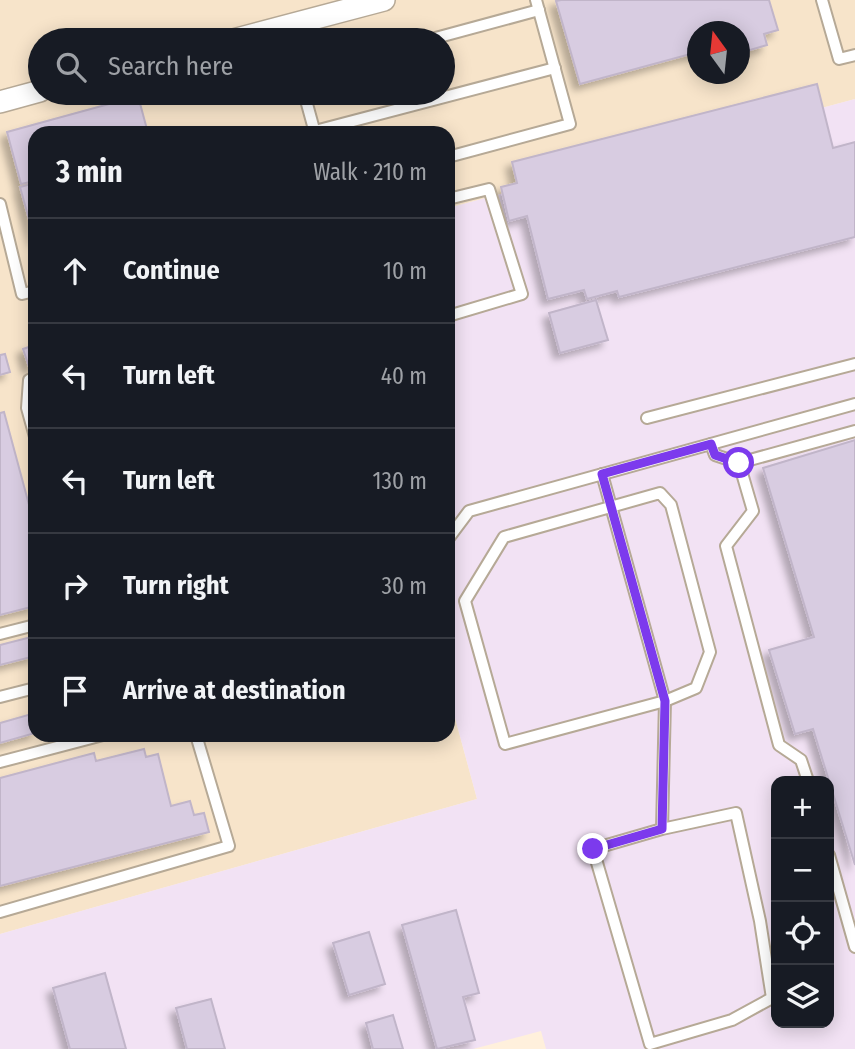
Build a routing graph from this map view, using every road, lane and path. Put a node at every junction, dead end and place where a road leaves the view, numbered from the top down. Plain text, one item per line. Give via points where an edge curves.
1 (384, 0) edge
2 (822, 0) edge
3 (538, 5) edge
4 (303, 28) edge
5 (455, 31) edge
6 (855, 55) edge
7 (555, 68) junction
8 (28, 95) edge
9 (455, 95) edge
10 (0, 102) edge
11 (307, 105) edge
12 (416, 105) edge
13 (313, 126) edge
14 (338, 126) edge
15 (455, 155) edge
16 (455, 197) edge
17 (0, 204) edge
18 (28, 292) edge
19 (455, 314) edge
20 (855, 364) edge
21 (855, 404) edge
22 (647, 418) dead end
23 (855, 431) edge
24 (711, 444) junction
25 (739, 463) junction
26 (602, 474) junction
27 (611, 506) junction
28 (455, 530) edge
29 (28, 627) edge
30 (0, 634) edge
31 (28, 690) edge
32 (0, 697) edge
33 (665, 701) junction
34 (76, 742) edge
35 (199, 742) edge
36 (0, 762) edge
37 (806, 776) edge
38 (662, 829) junction
39 (834, 873) edge
40 (0, 912) edge
41 (855, 947) edge

1 - 4 street
2 - 6 lane via 839,59
3 - 5 lane
3 - 7 lane
7 - 9 lane
7 - 15 lane via 570,124
8 - 10 street
11 - 13 lane
12 - 14 lane
16 - 19 lane via 489,189 522,294
17 - 18 lane via 22,294
20 - 22 lane
21 - 24 lane
23 - 25 lane
24 - 25 lane via 715,455
24 - 26 lane
25 - 37 lane via 752,511 726,546 779,746 801,760
26 - 27 lane
26 - 28 lane via 469,511
27 - 33 lane
27 - 33 lane via 660,493 671,505 710,652 696,688
27 - 33 lane via 504,537 465,601 505,744
29 - 30 lane
31 - 32 lane
33 - 38 lane
34 - 36 lane
35 - 40 lane via 229,846
38 - 38 lane via 593,849 650,1044 732,1020 772,998 736,813
39 - 41 lane

